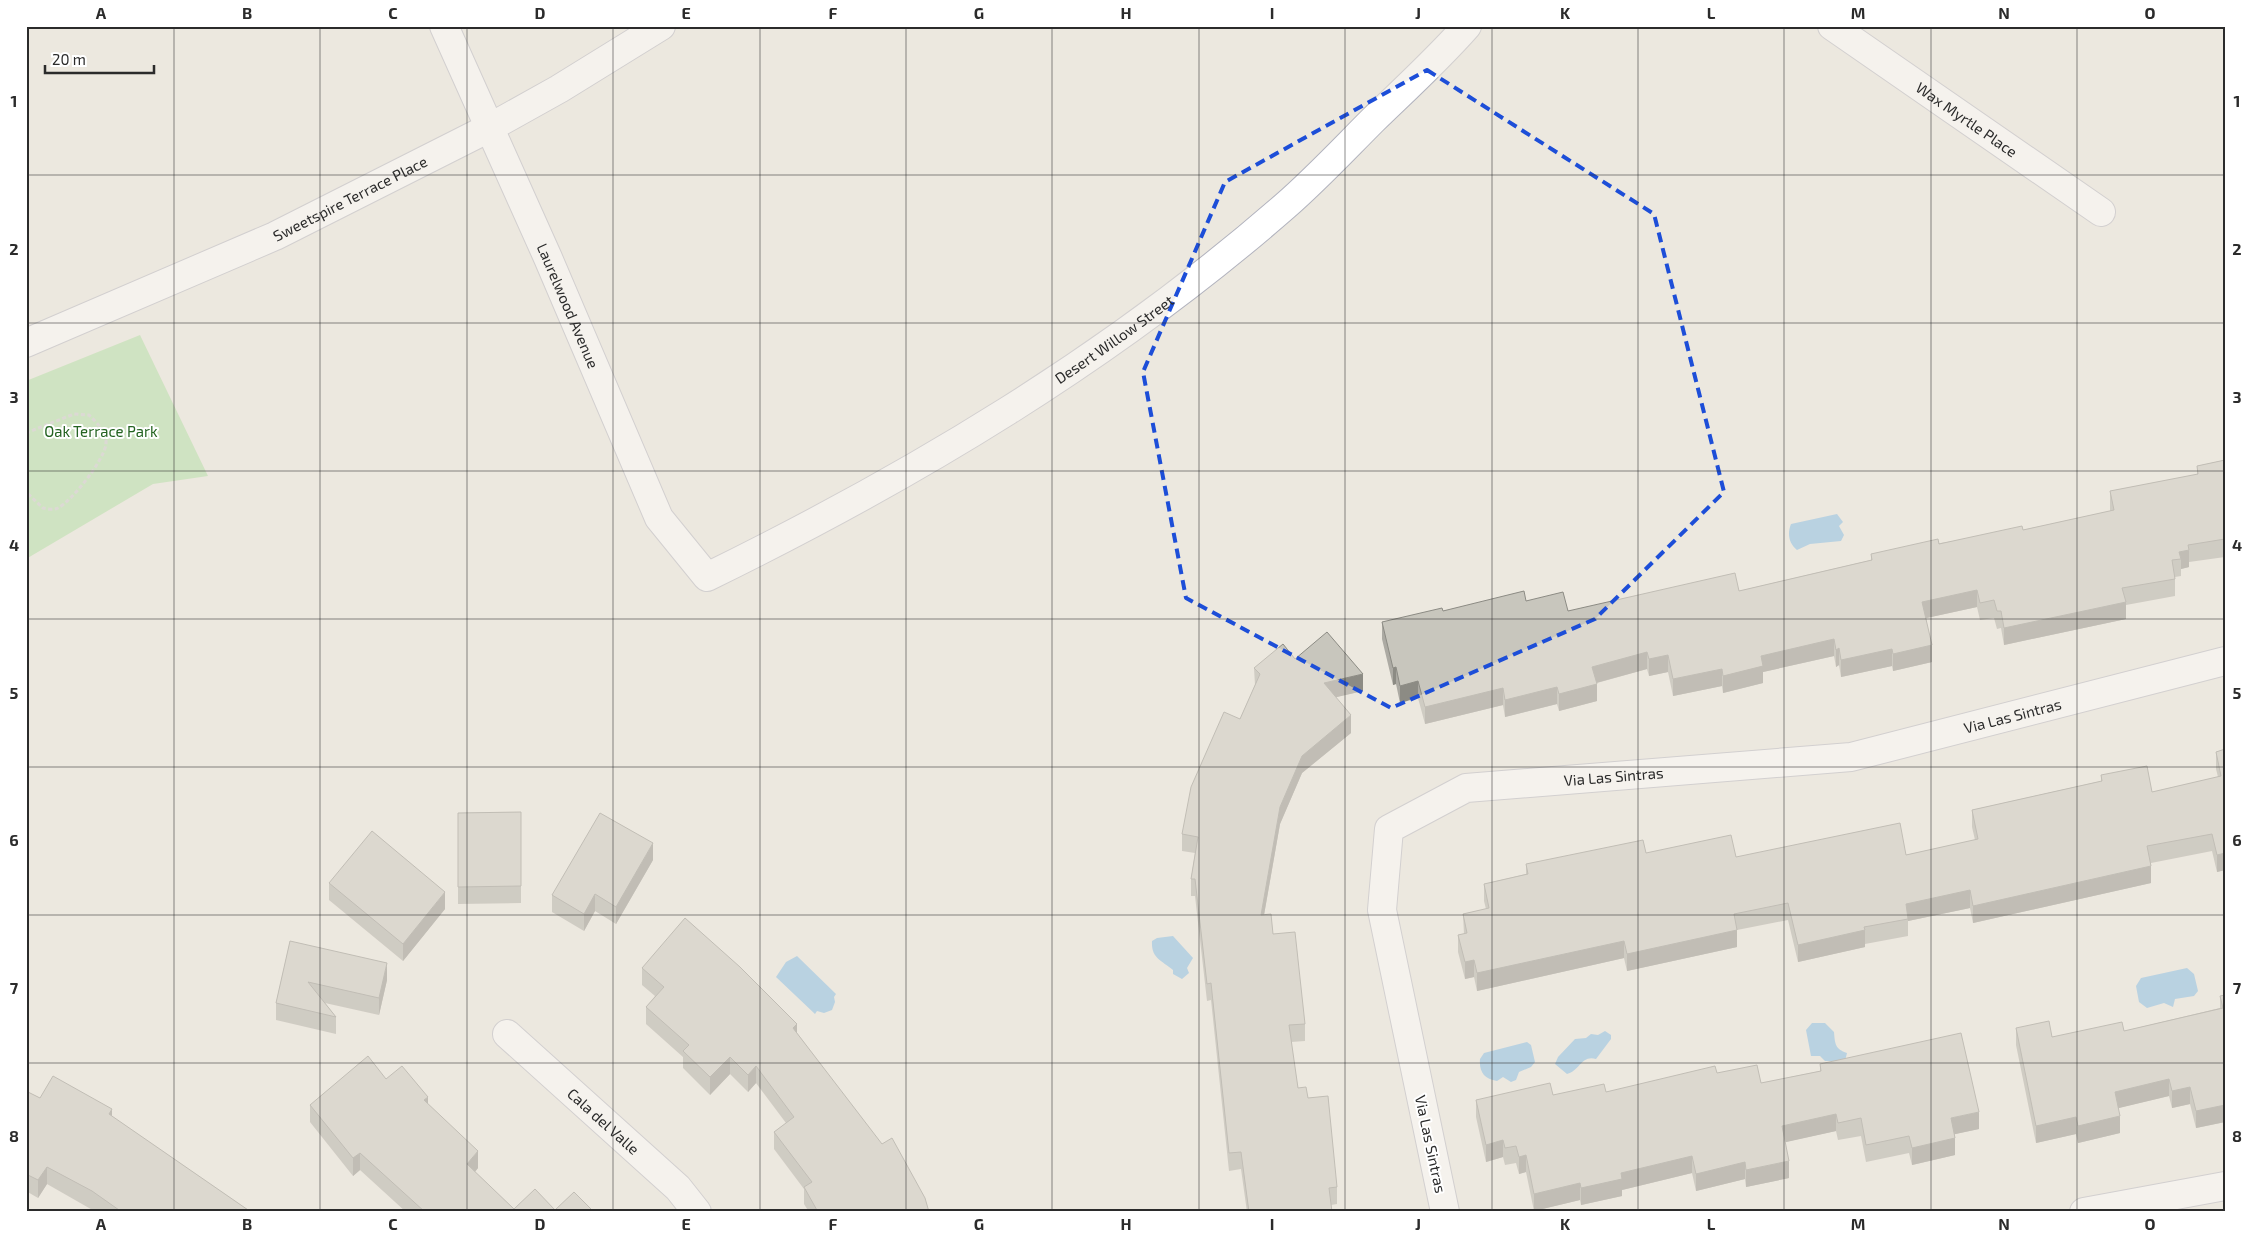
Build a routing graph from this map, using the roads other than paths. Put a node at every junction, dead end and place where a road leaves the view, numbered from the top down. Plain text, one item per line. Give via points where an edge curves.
1 (444, 26) edge
2 (661, 26) edge
3 (1467, 26) edge
4 (1832, 26) edge
5 (489, 128) junction
6 (2101, 212) dead end
7 (26, 343) edge
8 (707, 577) joint
9 (2225, 661) edge
10 (507, 1034) dead end
11 (2225, 1186) edge
12 (697, 1212) edge
13 (1445, 1212) edge
14 (2084, 1212) edge

1 - 5 street, Laurelwood Avenue
2 - 5 street, Sweetspire Terrace Place
3 - 8 street, Desert Willow Street via 1285,206 1072,370 946,450 808,527
4 - 6 street, Wax Myrtle Place
5 - 7 street, Sweetspire Terrace Place via 275,236
5 - 8 street, Laurelwood Avenue via 659,518
9 - 13 street, Via Las Sintras via 1851,757 1466,788 1390,829 1382,910
10 - 12 street, Cala del Valle via 678,1188
11 - 14 street

